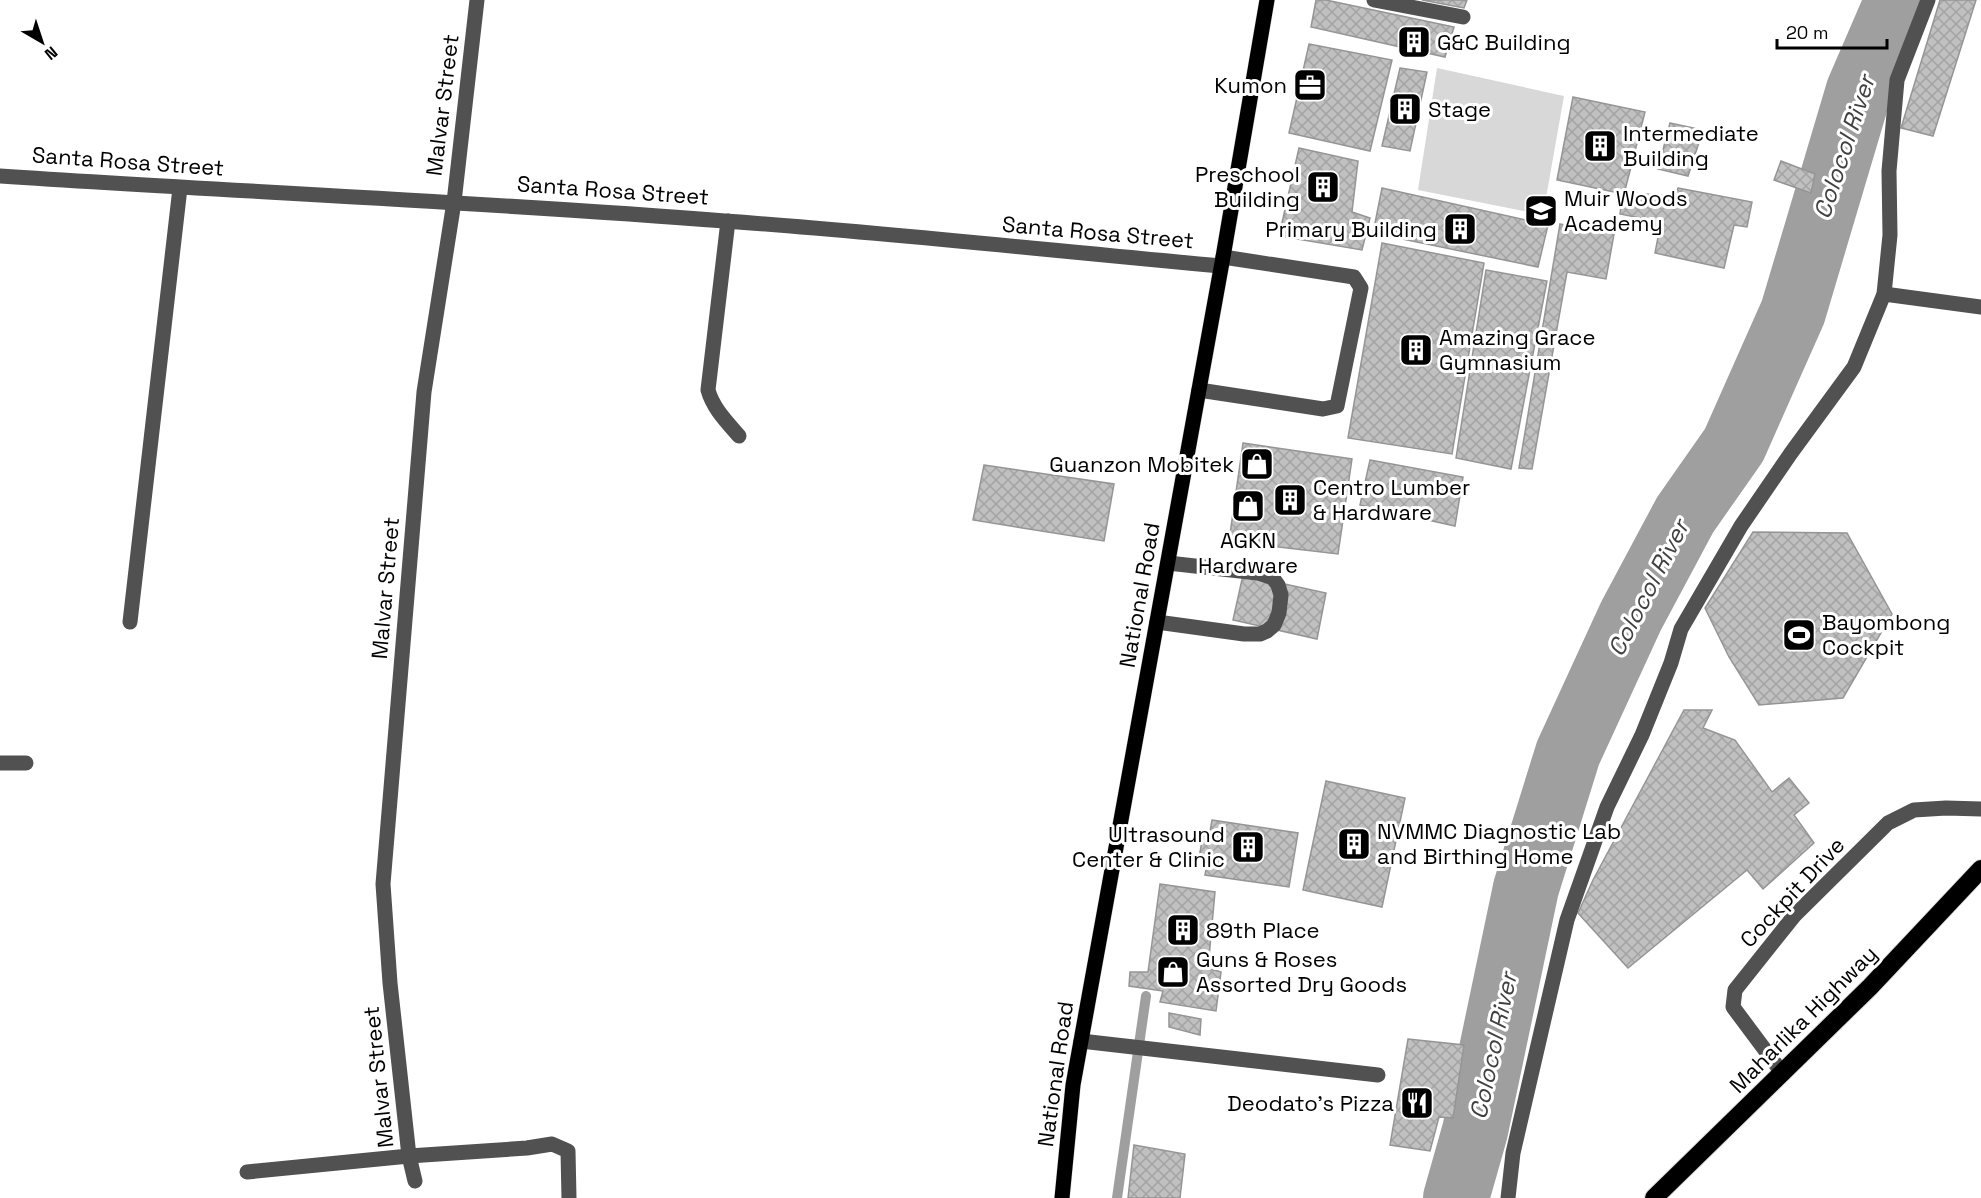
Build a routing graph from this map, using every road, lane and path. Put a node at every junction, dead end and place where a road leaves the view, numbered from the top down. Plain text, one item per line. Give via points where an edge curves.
1 (477, 0) edge
2 (1267, 0) edge
3 (1374, 0) edge
4 (1928, 0) edge
5 (1463, 17) dead end
6 (0, 176) edge
7 (180, 188) junction
8 (454, 202) junction
9 (728, 221) junction
10 (1222, 261) junction
11 (1884, 294) junction
12 (1981, 307) edge
13 (1199, 390) junction
14 (739, 436) dead end
15 (1168, 563) junction
16 (130, 622) dead end
17 (1157, 622) junction
18 (0, 763) edge
19 (26, 763) dead end
20 (1981, 809) edge
21 (1981, 870) edge
22 (1081, 1041) junction
23 (1783, 1074) junction
24 (1378, 1076) dead end
25 (409, 1156) junction
26 (247, 1172) dead end
27 (415, 1181) dead end
28 (569, 1198) edge
29 (1062, 1198) edge
30 (1508, 1198) edge
31 (1654, 1198) edge

1 - 8 street, Malvar Street
2 - 10 main road, National Road
3 - 5 street
4 - 11 street via 1898,80 1889,171 1890,235
6 - 7 street, Santa Rosa Street
7 - 8 street, Santa Rosa Street
7 - 16 street
8 - 9 street, Santa Rosa Street
8 - 25 street, Malvar Street via 424,392 383,884
9 - 10 street, Santa Rosa Street
9 - 14 street via 708,390 720,414
10 - 13 main road, National Road
10 - 13 street, Santa Rosa Street via 1353,278 1361,288 1337,406 1323,409
11 - 12 street
11 - 30 street via 1854,367 1741,526 1681,629 1642,735 1607,807 1567,920 1513,1153
13 - 15 main road, National Road
15 - 17 main road, National Road
15 - 17 street via 1273,578 1281,604 1274,625 1260,634
17 - 22 main road, National Road
18 - 19 street
20 - 23 street, Cockpit Drive via 1914,810 1888,823 1794,916 1735,990 1733,1006
21 - 23 highway, Maharlika Highway
22 - 24 street
22 - 29 main road, National Road
23 - 31 highway, Maharlika Highway
25 - 26 street
25 - 27 street, Malvar Street
25 - 28 street via 552,1144 568,1150

